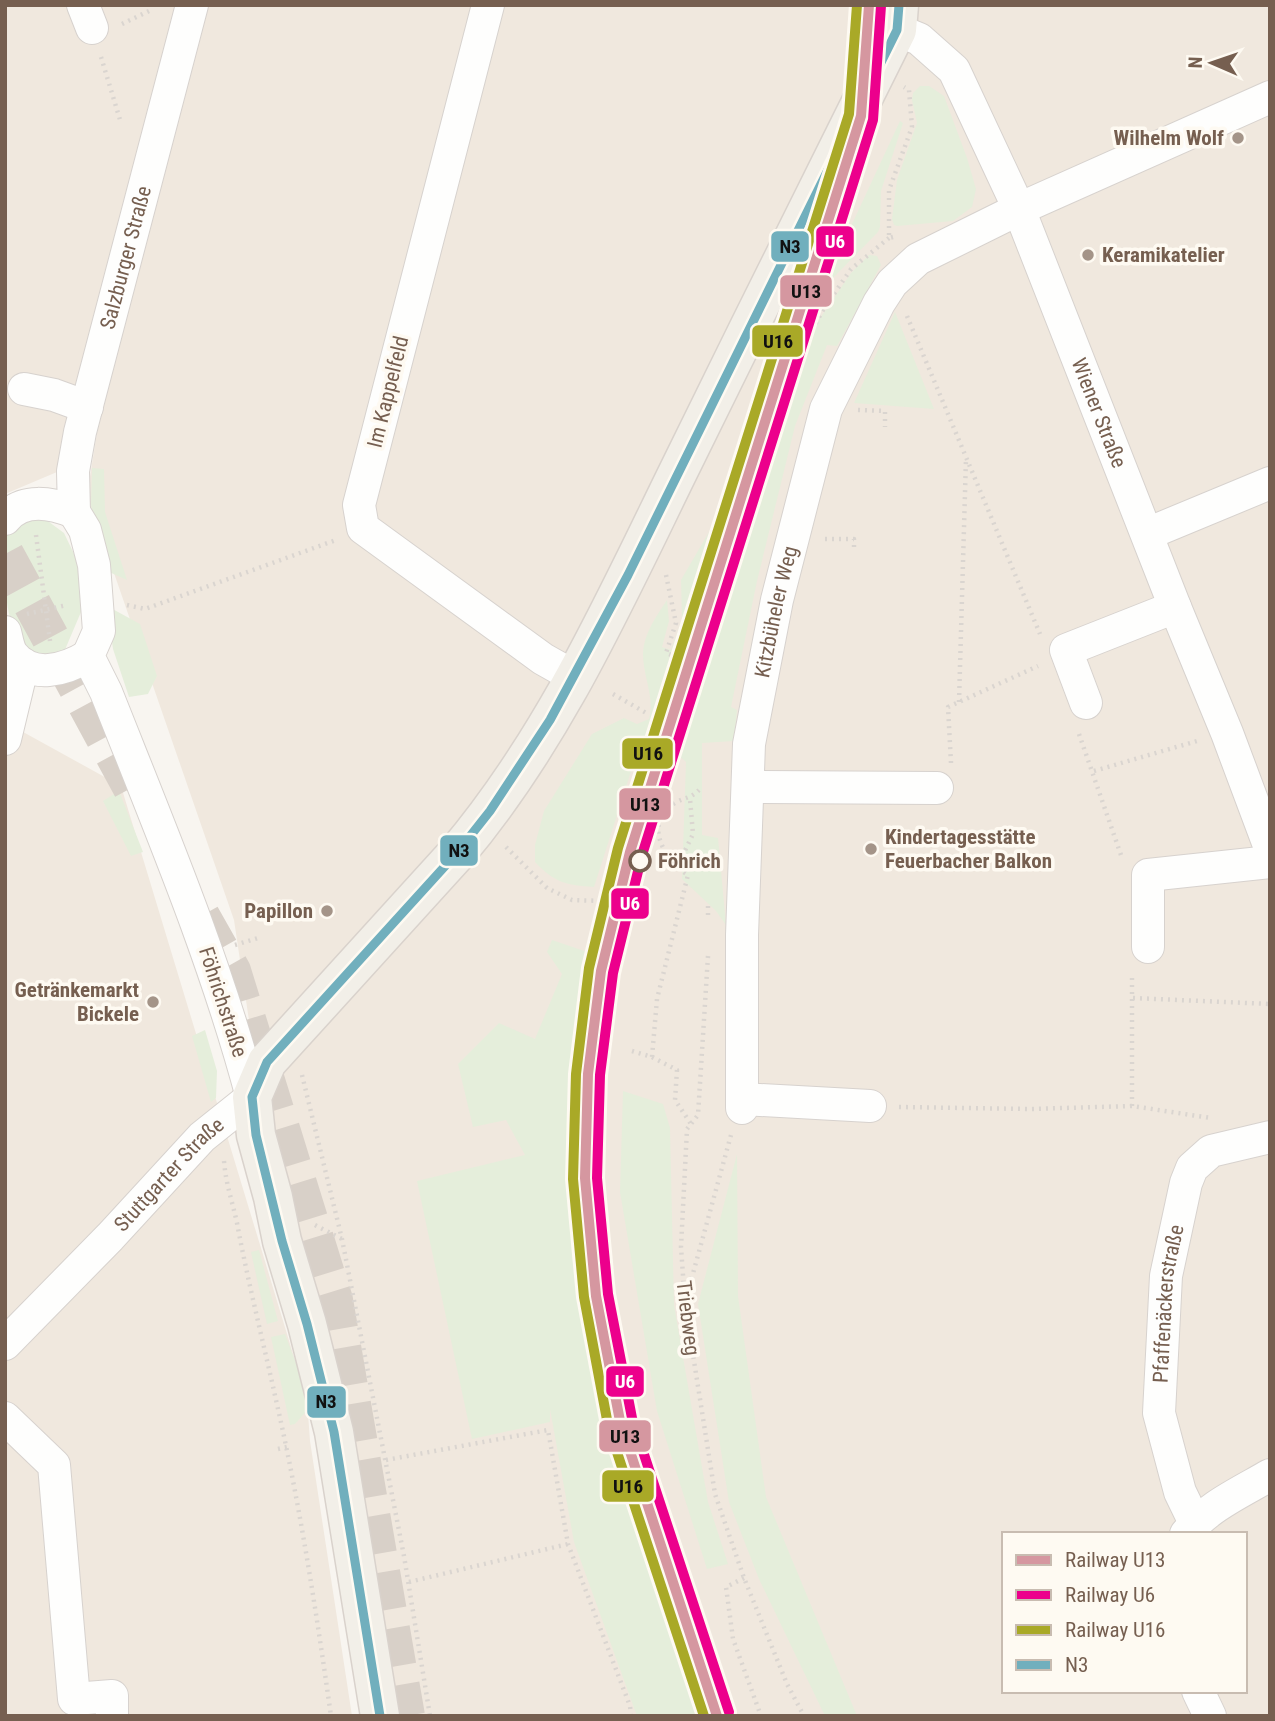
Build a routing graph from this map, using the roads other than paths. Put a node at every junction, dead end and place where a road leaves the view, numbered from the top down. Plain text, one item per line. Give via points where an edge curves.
1 (192, 5) edge
2 (488, 5) edge
3 (898, 18) edge
4 (1270, 97) edge
5 (1019, 209) junction
6 (24, 389) dead end
7 (87, 407) junction
8 (1270, 483) edge
9 (18, 511) edge
10 (74, 512) junction
11 (1147, 534) junction
12 (1175, 607) junction
13 (12, 624) edge
14 (89, 656) junction
15 (38, 667) junction
16 (575, 677) junction
17 (1086, 704) dead end
18 (5, 739) edge
19 (748, 787) junction
20 (937, 788) road end
21 (1270, 848) edge
22 (1270, 862) edge
23 (1147, 947) dead end
24 (252, 1097) junction
25 (870, 1106) dead end
26 (1270, 1137) edge
27 (5, 1344) edge
28 (5, 1418) edge
29 (1270, 1475) edge
30 (1190, 1528) edge
31 (1199, 1693) edge
32 (112, 1716) edge
33 (380, 1716) edge
34 (1210, 1716) edge

1 - 7 street, Salzburger Straße
2 - 16 street, Im Kappelfeld via 359,505 363,528 543,659
3 - 5 street, Wiener Straße via 954,70
3 - 16 main road, Stuttgarter Straße
4 - 5 street, Kitzbüheler Weg
5 - 11 street, Wiener Straße
5 - 19 street, Kitzbüheler Weg via 918,258 892,283 826,409 777,600 749,744
6 - 7 street
7 - 10 street, Salzburger Straße via 73,471
8 - 11 street
9 - 10 street via 57,505
10 - 14 street via 85,530 94,565 99,631
11 - 12 street, Wiener Straße
12 - 17 street via 1066,650
12 - 21 street, Wiener Straße
13 - 15 street via 11,653
14 - 15 street via 76,664
14 - 24 street, Föhrichstraße via 199,928 234,1027
15 - 18 street
16 - 24 main road, Stuttgarter Straße via 535,748 482,824 267,1062
19 - 20 street
19 - 25 street, Kitzbüheler Weg via 742,1104
22 - 23 street via 1148,875
24 - 27 street, Stuttgarter Straße via 202,1137
24 - 33 main road, Föhrichstraße via 256,1135 334,1432
26 - 30 street, Pfaffenäckerstraße via 1211,1151 1192,1168 1166,1276 1159,1413
28 - 32 street via 54,1465 74,1699 111,1696
29 - 30 street
31 - 34 street

